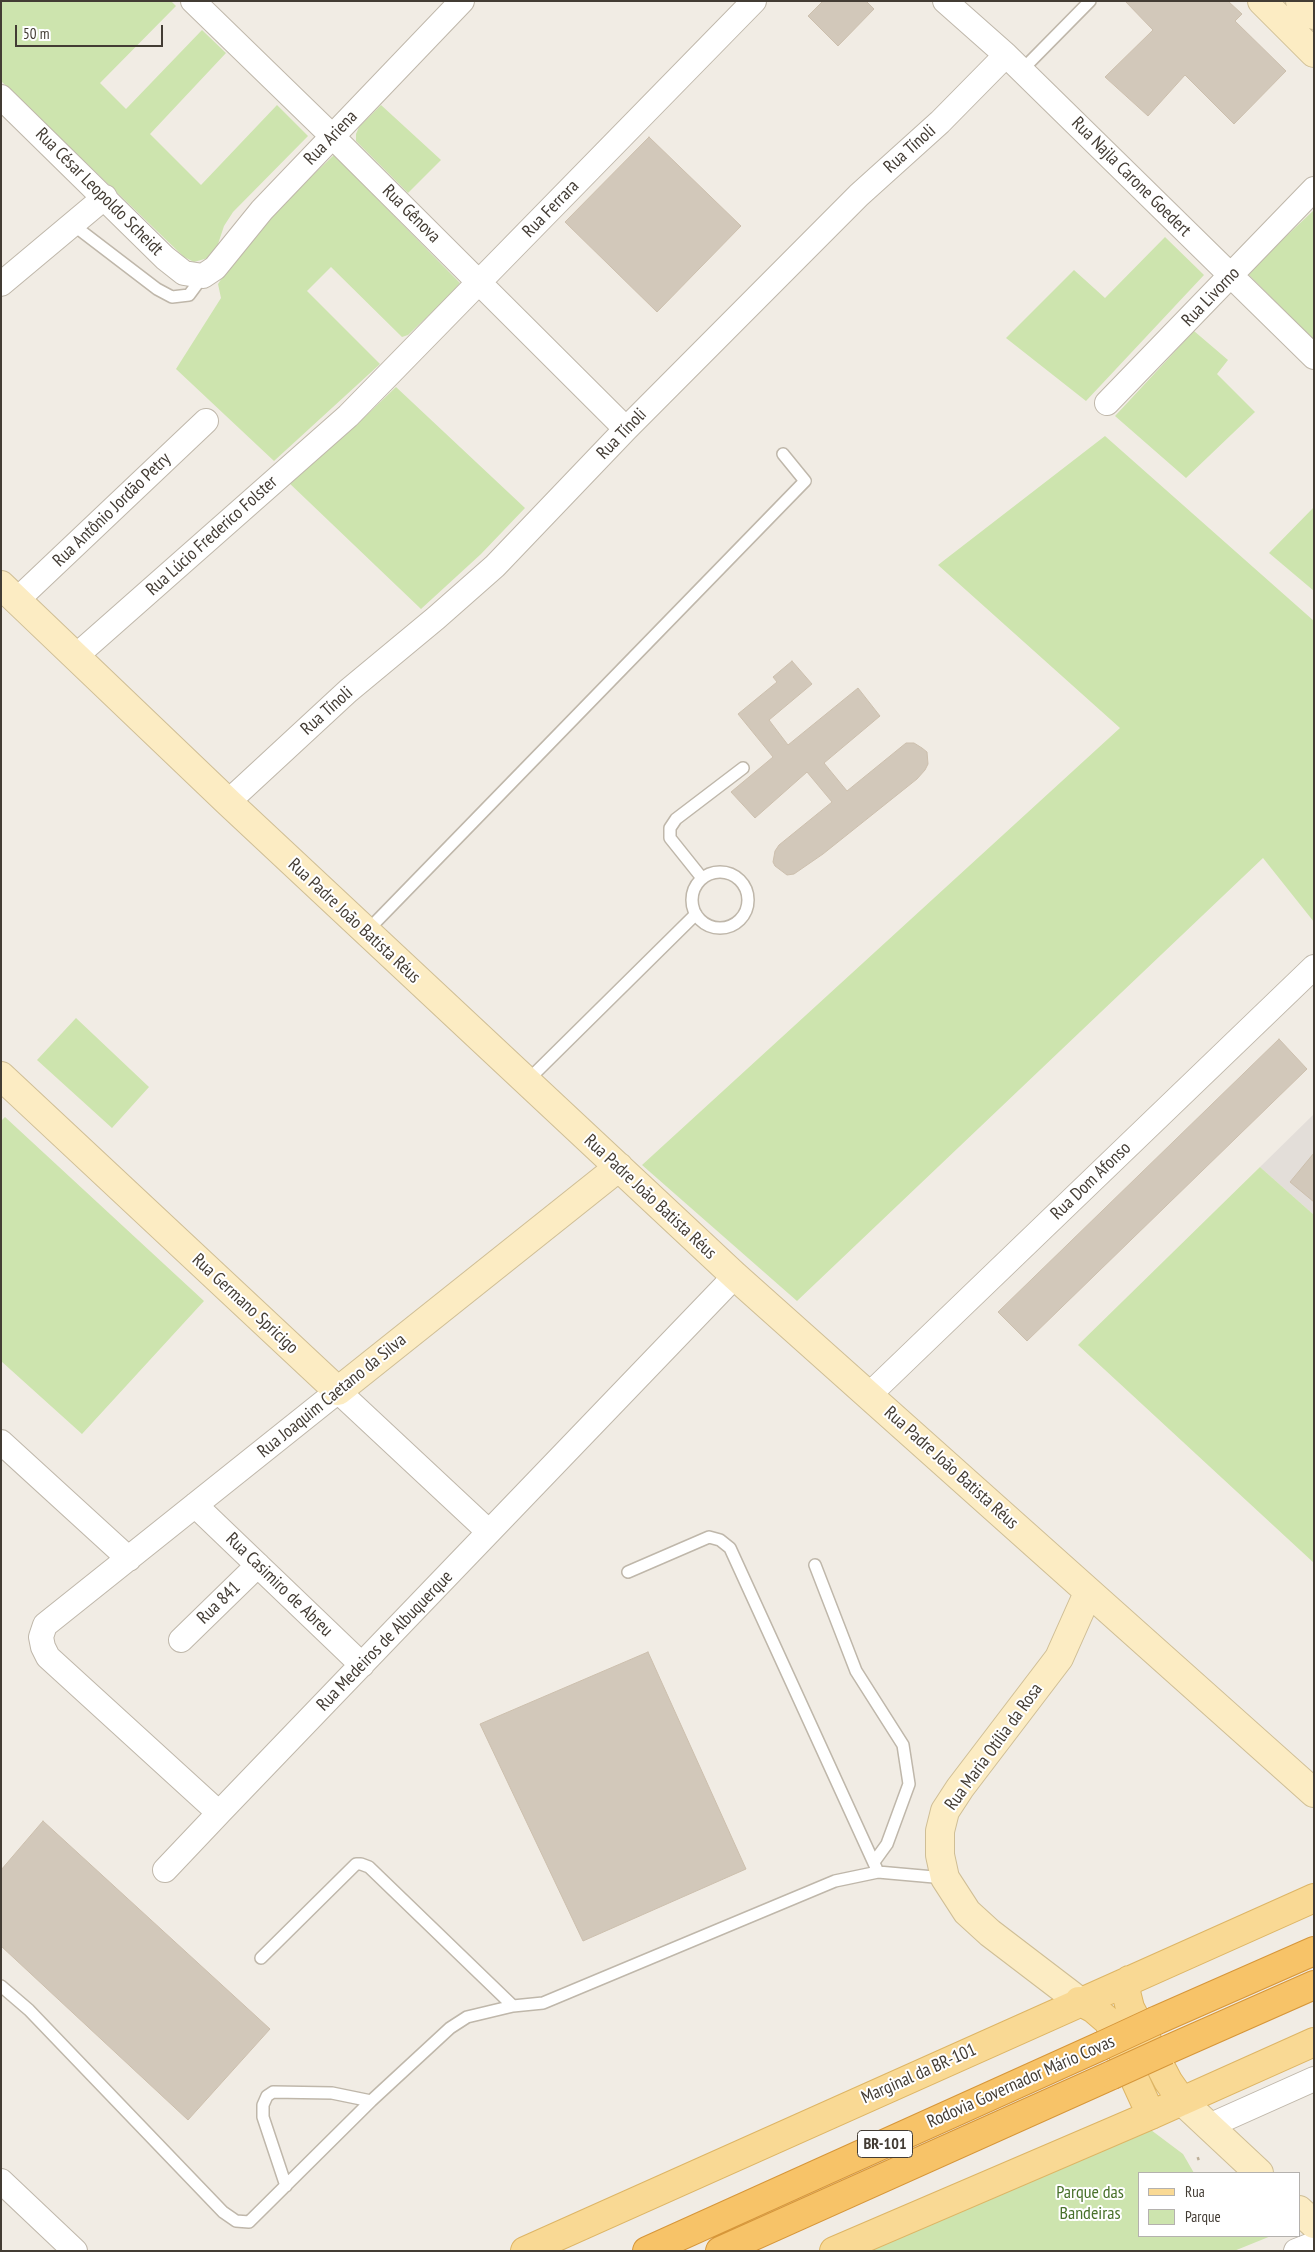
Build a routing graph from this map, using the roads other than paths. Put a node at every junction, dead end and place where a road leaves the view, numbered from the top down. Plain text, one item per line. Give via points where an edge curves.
1 (193, 1) edge
2 (462, 1) edge
3 (754, 1) edge
4 (945, 1) edge
5 (1090, 1) edge
6 (1262, 1) edge
7 (1300, 1) edge
8 (1314, 15) edge
9 (1314, 53) edge
10 (1014, 62) junction
11 (1, 97) edge
12 (332, 136) junction
13 (1314, 189) edge
14 (105, 197) junction
15 (72, 224) junction
16 (203, 276) junction
17 (1231, 276) junction
18 (479, 282) junction
19 (1, 284) edge
20 (1314, 356) edge
21 (1107, 403) dead end
22 (348, 416) joint
23 (206, 421) dead end
24 (626, 429) junction
25 (783, 454) dead end
26 (9, 593) edge
27 (76, 656) junction
28 (743, 768) dead end
29 (228, 802) junction
30 (702, 878) junction
31 (696, 914) junction
32 (366, 932) junction
33 (1314, 967) edge
34 (1, 1076) edge
35 (527, 1081) junction
36 (619, 1168) junction
37 (735, 1276) junction
38 (338, 1391) junction
39 (869, 1395) junction
40 (1, 1442) edge
41 (195, 1505) junction
42 (489, 1532) junction
43 (129, 1559) junction
44 (258, 1565) junction
45 (815, 1565) dead end
46 (628, 1572) dead end
47 (1088, 1592) junction
48 (181, 1640) dead end
49 (362, 1665) junction
50 (1314, 1793) edge
51 (219, 1813) junction
52 (876, 1867) junction
53 (165, 1870) dead end
54 (945, 1878) junction
55 (1314, 1898) edge
56 (1314, 1950) edge
57 (261, 1958) dead end
58 (1129, 1980) junction
59 (1314, 1985) edge
60 (1, 1986) edge
61 (1079, 2001) junction
62 (513, 2006) junction
63 (1314, 2042) edge
64 (1314, 2078) edge
65 (370, 2101) junction
66 (1182, 2101) junction
67 (1151, 2114) junction
68 (1209, 2126) junction
69 (1258, 2172) edge
70 (1, 2181) edge
71 (286, 2186) junction
72 (1300, 2211) edge
73 (1314, 2224) edge
74 (1314, 2244) edge
75 (842, 2249) edge
76 (75, 2251) edge
77 (526, 2251) edge
78 (647, 2251) edge
79 (720, 2251) edge
80 (1296, 2251) edge

1 - 12 street, Rua Gênova
2 - 12 street, Rua Ariena
3 - 18 street, Rua Ferrara
4 - 10 street, Rua Najla Carone Goedert
5 - 10 lane
6 - 9 main road
7 - 8 main road
10 - 17 street, Rua Najla Carone Goedert
10 - 24 street, Rua Tínoli via 940,122 859,195
11 - 14 street, Rua César Leopoldo Scheidt
12 - 16 street, Rua Ariena via 252,220 216,268
12 - 18 street, Rua Gênova
13 - 17 street, Rua Livorno
14 - 15 street
14 - 16 street, Rua César Leopoldo Scheidt via 165,258 184,272
15 - 16 lane via 172,297 189,295
15 - 19 street
17 - 20 street, Rua Najla Carone Goedert
17 - 21 street, Rua Livorno
18 - 22 street, Rua Ferrara
18 - 24 street, Rua Gênova
22 - 27 street, Rua Lúcio Frederico Folster
23 - 26 street, Rua Antônio Jordão Petry
24 - 29 street, Rua Tínoli via 495,566 348,691
25 - 32 lane via 805,481
26 - 27 main road, Rua Padre João Batista Réus
27 - 29 main road, Rua Padre João Batista Réus
28 - 30 lane via 676,819 670,828 670,838
29 - 32 main road, Rua Padre João Batista Réus
30 - 31 lane via 692,895
30 - 31 lane via 718,872 734,875 746,888 749,905 741,920 726,928 708,926
31 - 35 lane
32 - 35 main road, Rua Padre João Batista Réus
33 - 39 street, Rua Dom Afonso
34 - 38 main road, Rua Germano Spricigo
35 - 36 main road, Rua Padre João Batista Réus
36 - 37 main road, Rua Padre João Batista Réus
36 - 38 main road, Rua Joaquim Caetano da Silva
37 - 39 main road, Rua Padre João Batista Réus
37 - 42 street, Rua Medeiros de Albuquerque
38 - 41 street, Rua Joaquim Caetano da Silva
38 - 42 street, Rua Germano Spricigo
39 - 47 main road, Rua Padre João Batista Réus
40 - 43 street
41 - 43 street, Rua Joaquim Caetano da Silva
41 - 44 street, Rua Casimiro de Abreu
42 - 49 street, Rua Medeiros de Albuquerque
43 - 51 street, Rua Joaquim Caetano da Silva via 45,1625 41,1637 43,1647 48,1657
44 - 48 street, Rua 841
44 - 49 street, Rua Casimiro de Abreu
45 - 52 lane via 856,1671 902,1746 909,1784
46 - 52 lane via 709,1537 730,1548
47 - 50 main road, Rua Padre João Batista Réus
47 - 54 main road, Rua Maria Otília da Rosa via 1060,1658 945,1811 940,1831 940,1855
49 - 51 street, Rua Medeiros de Albuquerque
51 - 53 street, Rua Medeiros de Albuquerque
52 - 54 lane
52 - 62 lane via 544,2003
54 - 61 main road, Rua Maria Otília da Rosa via 967,1912
55 - 58 main road, Marginal da BR-101
56 - 78 highway, Rodovia Governador Mário Covas / BR-101, bridge
57 - 62 lane via 356,1864 361,1864 369,1867
58 - 61 main road, Marginal da BR-101
58 - 66 main road via 1126,1992 1130,2008
59 - 79 highway, Rodovia Governador Mário Covas / BR-101, bridge
60 - 71 lane via 29,2010 223,2212 236,2221 249,2222
61 - 67 main road via 1108,2020
61 - 77 main road, Marginal da BR-101
62 - 65 lane via 467,2017 450,2028
63 - 66 main road
64 - 68 street
65 - 71 lane
65 - 71 lane via 332,2093 273,2092 267,2096 263,2117
66 - 67 main road
66 - 68 main road
67 - 75 main road
68 - 69 main road
70 - 76 street
72 - 73 main road
74 - 80 street

